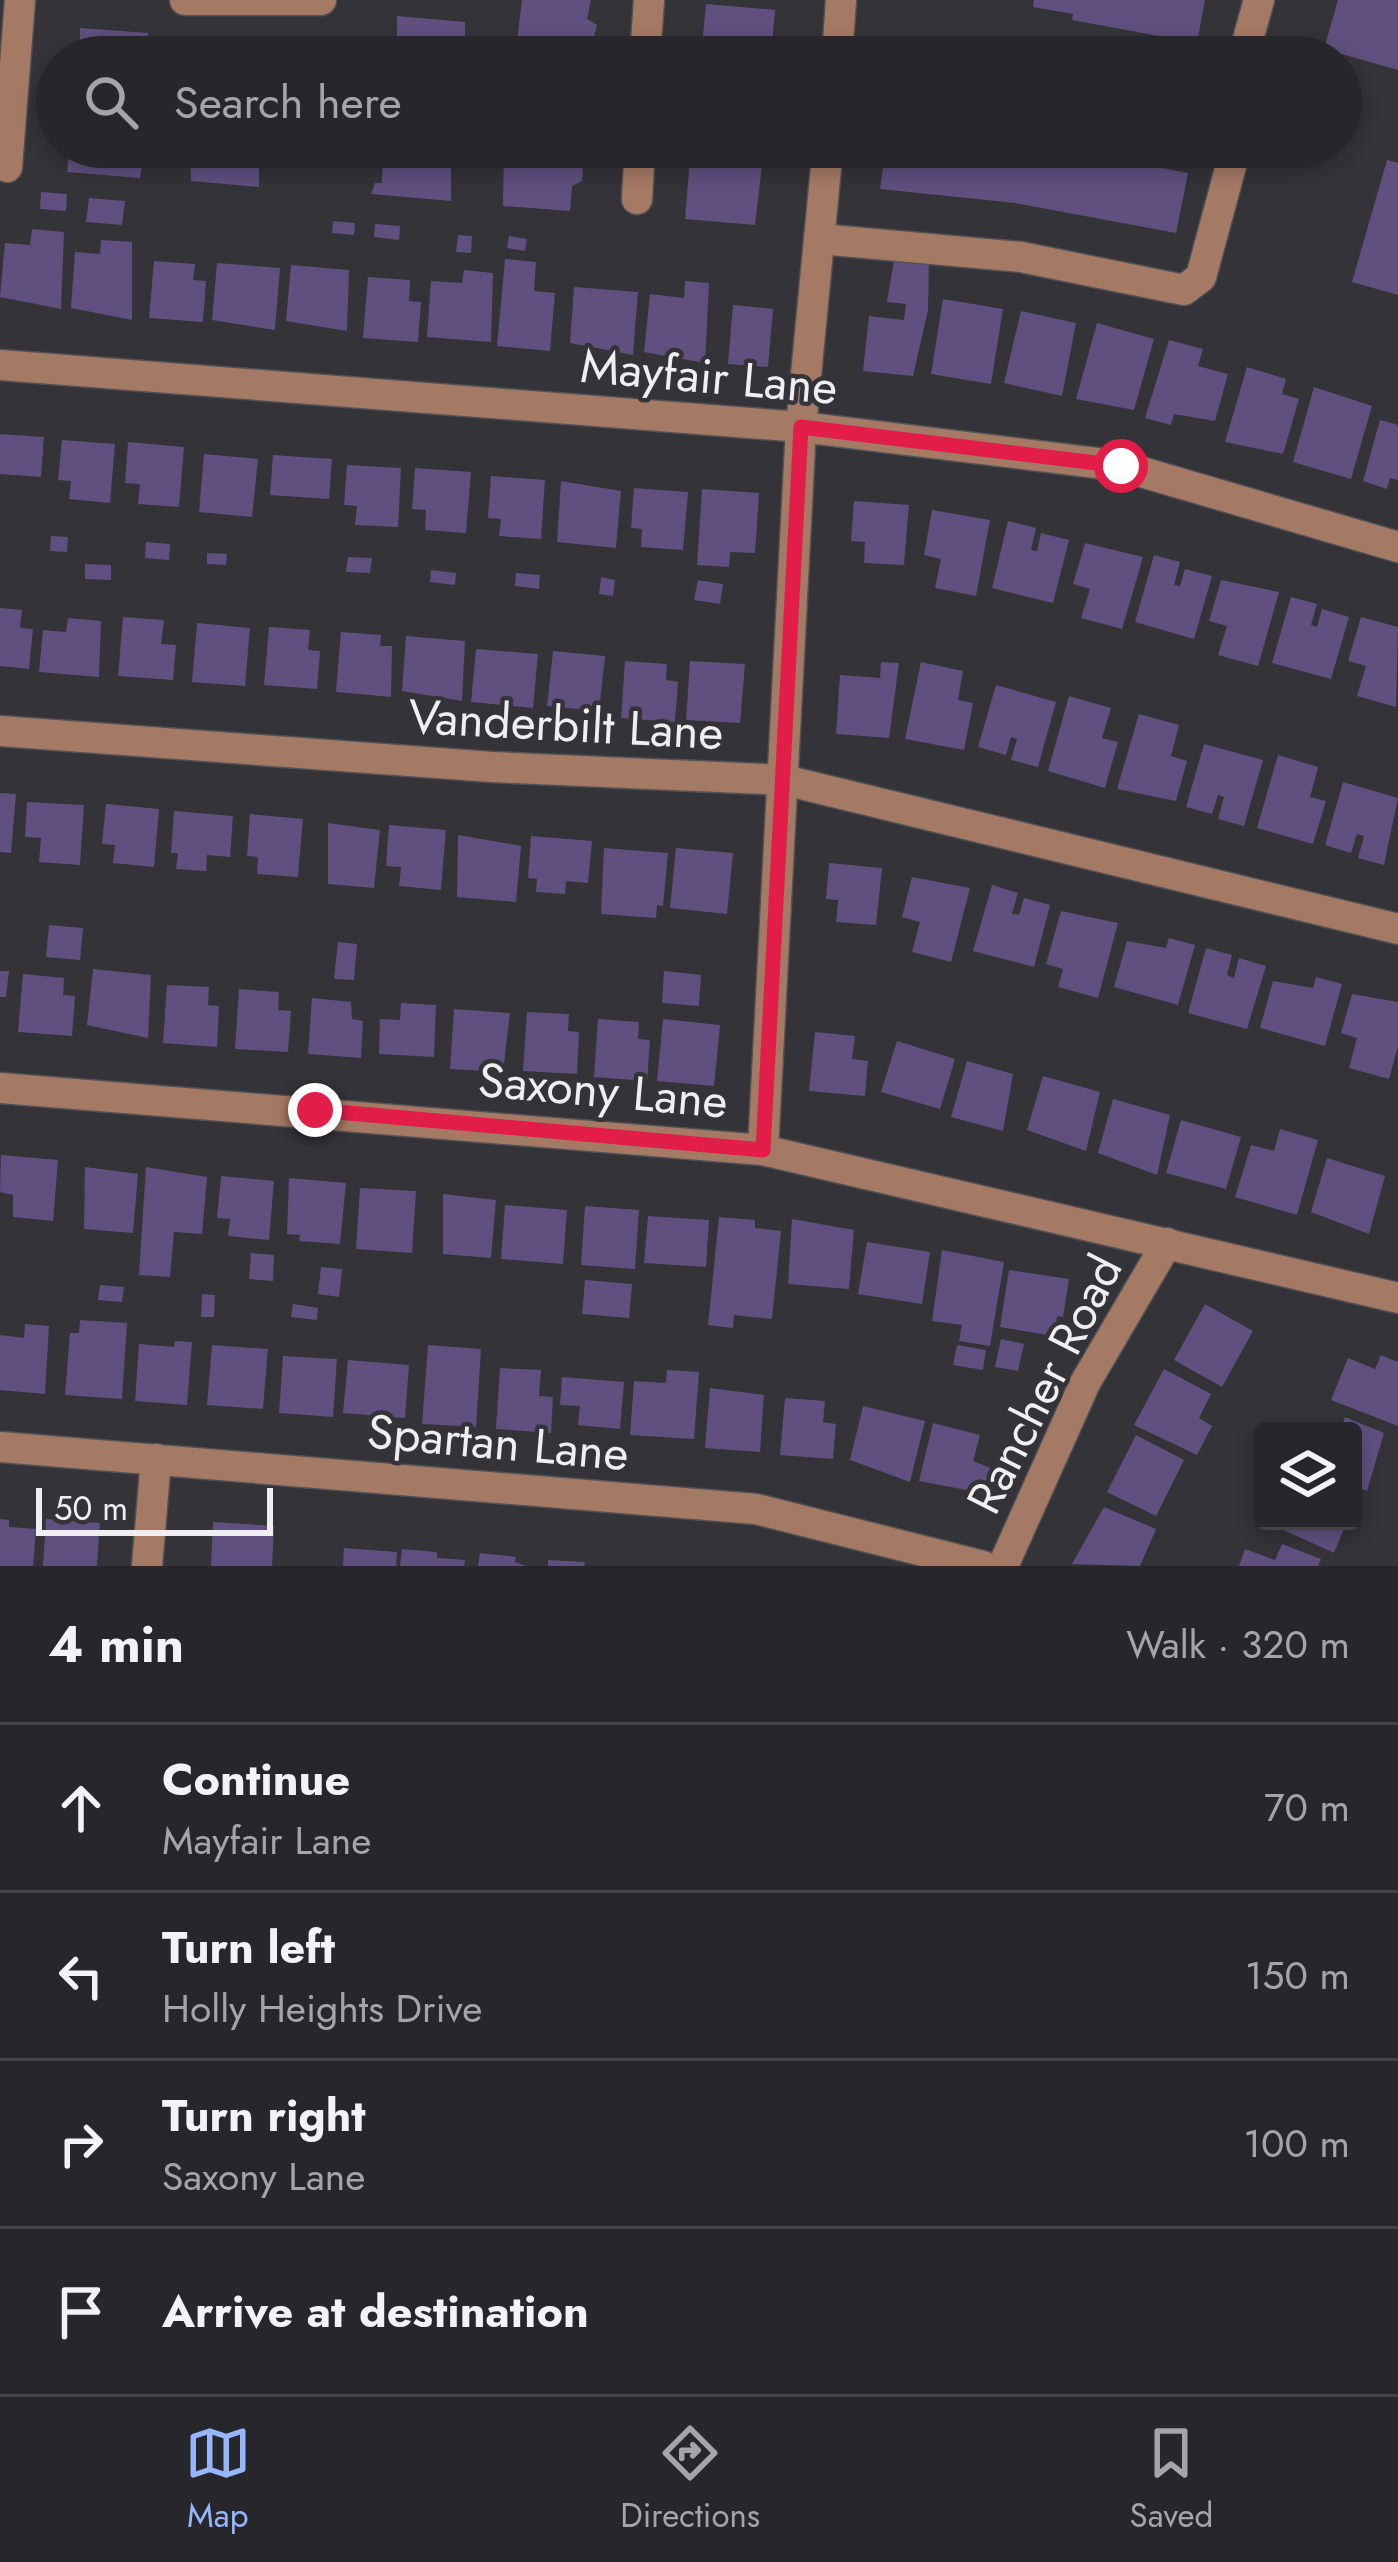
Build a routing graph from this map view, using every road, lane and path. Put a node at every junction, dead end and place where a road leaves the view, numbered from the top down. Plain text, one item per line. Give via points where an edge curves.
1 (20, 0) edge
2 (185, 0) edge
3 (321, 0) edge
4 (649, 0) edge
5 (842, 0) edge
6 (1259, 0) edge
7 (646, 36) edge
8 (839, 36) edge
9 (1249, 36) edge
10 (7, 167) dead end
11 (639, 168) edge
12 (826, 168) edge
13 (1231, 168) edge
14 (637, 199) dead end
15 (819, 239) junction
16 (0, 365) edge
17 (801, 427) junction
18 (1398, 547) edge
19 (0, 731) edge
20 (784, 780) junction
21 (1398, 929) edge
22 (0, 1088) edge
23 (763, 1150) junction
24 (1167, 1243) junction
25 (1398, 1298) edge
26 (0, 1447) edge
27 (155, 1459) junction
28 (147, 1566) edge
29 (983, 1566) edge
30 (1003, 1566) edge

1 - 10 street
2 - 3 street
4 - 7 street
5 - 8 street
6 - 9 street
11 - 14 street
12 - 15 street
13 - 15 street via 1202,277 1184,290 1021,257
15 - 17 street
16 - 17 street, Mayfair Lane
17 - 18 street, Mayfair Lane via 1121,466
17 - 20 street
19 - 20 street, Vanderbilt Lane
20 - 21 street, Vanderbilt Lane
20 - 23 street
22 - 23 street, Saxony Lane
23 - 24 street, Saxony Lane
24 - 25 street, Saxony Lane
24 - 30 street, Rancher Road via 1085,1383
26 - 27 street, Spartan Lane
27 - 28 street
27 - 29 street, Spartan Lane via 756,1509

